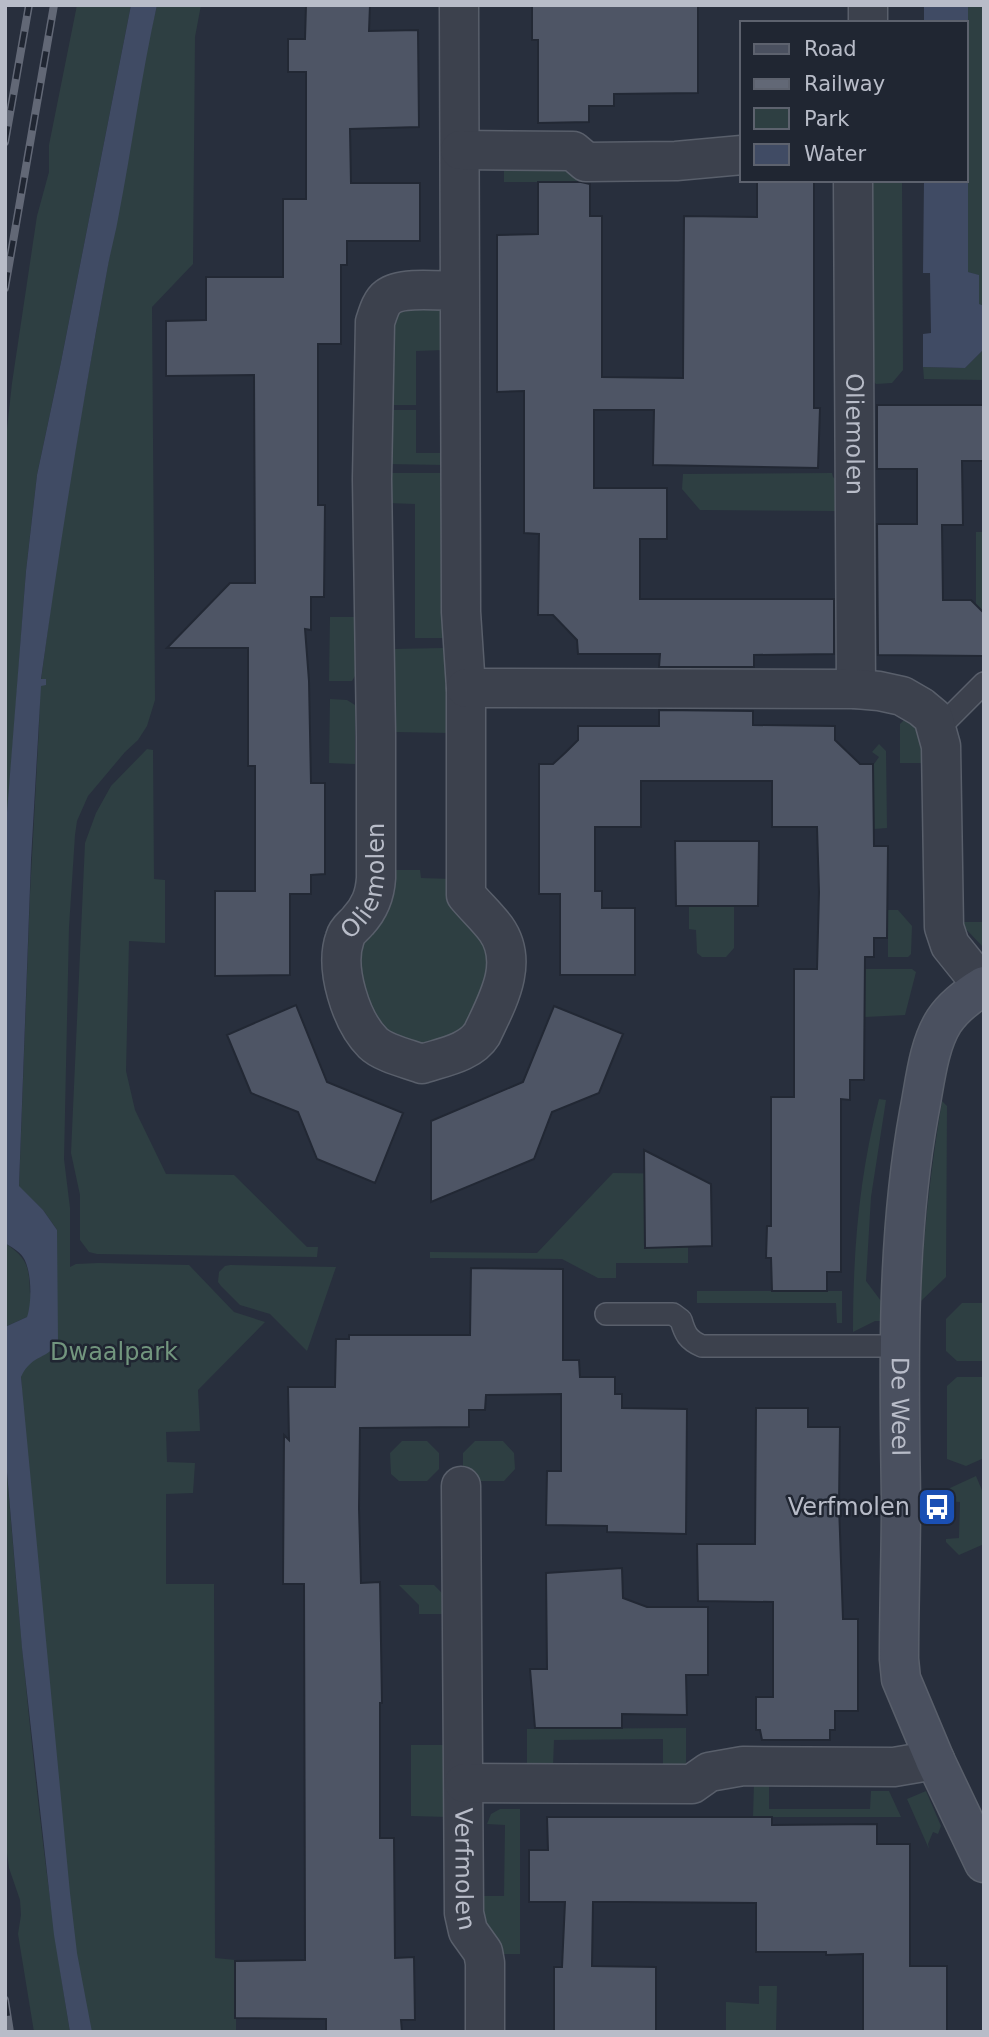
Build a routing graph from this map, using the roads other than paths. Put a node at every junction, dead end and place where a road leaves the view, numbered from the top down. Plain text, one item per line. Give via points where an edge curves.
1 (460, 5) edge
2 (460, 150) junction
3 (740, 155) edge
4 (853, 182) edge
5 (460, 291) junction
6 (984, 683) edge
7 (467, 688) junction
8 (856, 689) junction
9 (937, 730) junction
10 (983, 986) edge
11 (606, 1314) dead end
12 (900, 1346) junction
13 (461, 1486) dead end
14 (934, 1760) junction
15 (464, 1783) junction
16 (980, 1844) edge
17 (485, 2032) edge

1 - 2 street, Oliemolen
2 - 3 street via 573,151 586,162 676,162
2 - 5 street, Oliemolen
4 - 8 street, Oliemolen
5 - 7 street, Oliemolen via 461,612
5 - 7 street, Oliemolen via 401,291 387,297 375,321 376,878 370,905 349,929 341,952 345,990 358,1024 374,1045 422,1064 477,1042 506,979 506,955 497,931 467,895
6 - 9 lane
7 - 8 street
8 - 9 street via 902,696 933,717
9 - 10 street via 944,927 950,945
10 - 12 street, De Weel via 944,1022 927,1073 903,1230
11 - 12 lane via 673,1314 681,1320 685,1335 702,1346
12 - 14 street, De Weel via 899,1659 901,1679
13 - 15 street, Verfmolen
14 - 15 street, Verfmolen via 894,1767 743,1766 709,1772 692,1784
14 - 16 street, De Weel
15 - 17 street, Verfmolen via 464,1913 468,1931 484,1952

